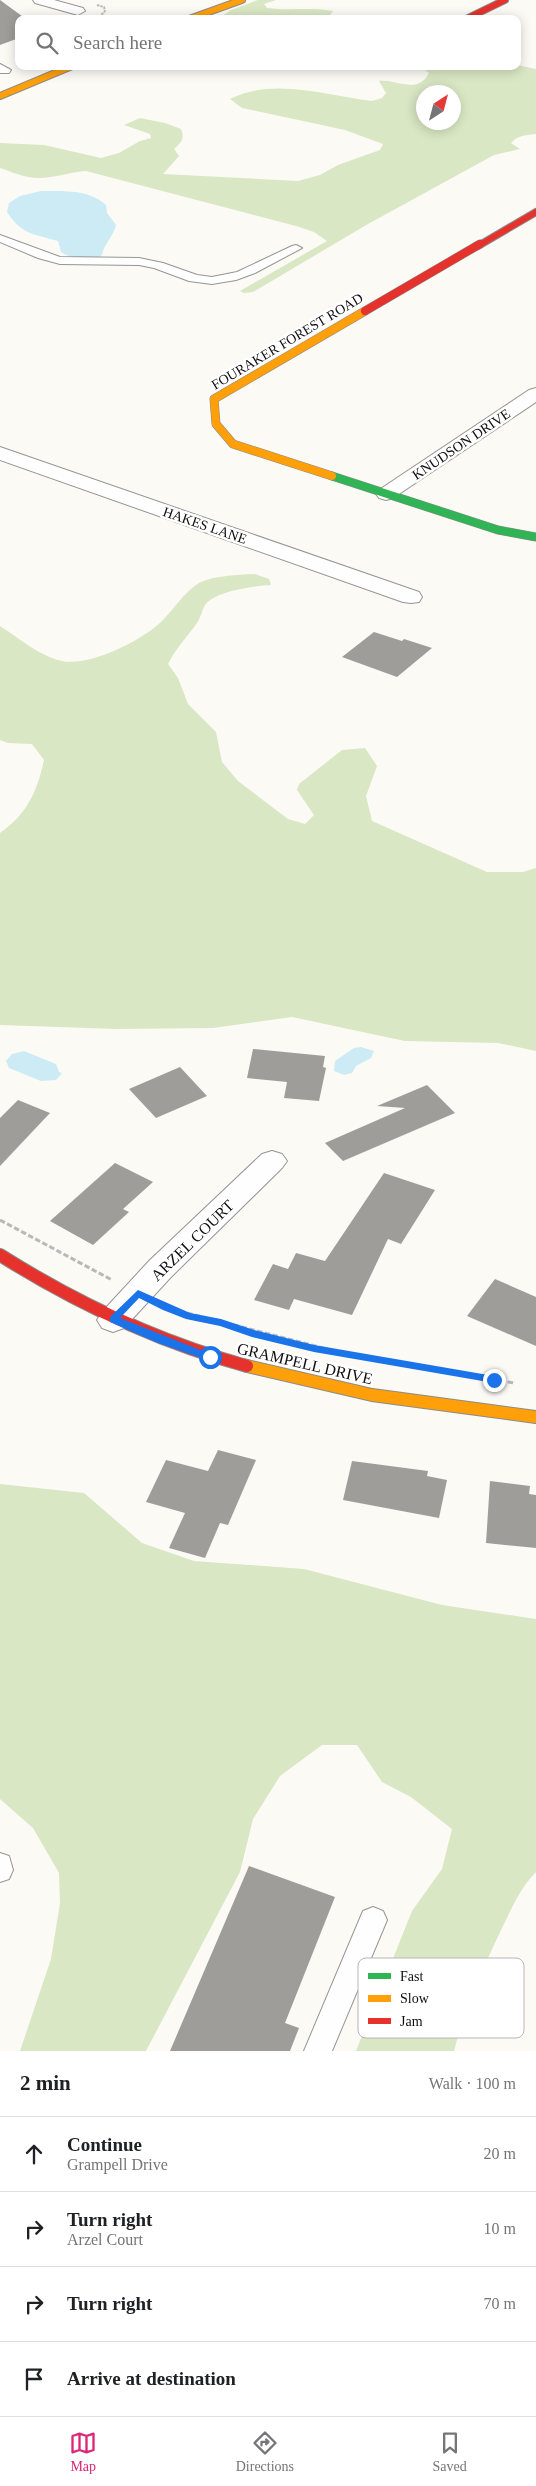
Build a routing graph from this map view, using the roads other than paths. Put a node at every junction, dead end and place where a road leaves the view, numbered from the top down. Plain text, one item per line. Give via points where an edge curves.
1 (40, 0) edge
2 (505, 0) edge
3 (235, 1) edge
4 (78, 11) dead end
5 (199, 15) edge
6 (474, 15) edge
7 (62, 70) edge
8 (0, 96) edge
9 (536, 212) edge
10 (0, 238) edge
11 (296, 248) dead end
12 (536, 394) edge
13 (0, 453) edge
14 (386, 494) junction
15 (536, 537) edge
16 (411, 597) dead end
17 (272, 1161) dead end
18 (0, 1255) edge
19 (113, 1320) junction
20 (536, 1417) edge
21 (0, 1865) edge
22 (0, 1870) edge
23 (373, 1920) dead end
24 (318, 2051) edge

1 - 4 street
2 - 6 street
3 - 5 street
7 - 8 street
9 - 14 street, FOURAKER FOREST ROAD via 214,399 216,424 233,444
10 - 11 lane via 67,262 150,263 202,281 242,275
12 - 14 street, KNUDSON DRIVE
13 - 16 street, HAKES LANE
14 - 15 street, FOURAKER FOREST ROAD via 498,530
17 - 19 street, ARZEL COURT
18 - 19 street, GRAMPELL DRIVE via 40,1281
19 - 20 street, GRAMPELL DRIVE via 210,1357 372,1395
21 - 22 lane
23 - 24 lane

